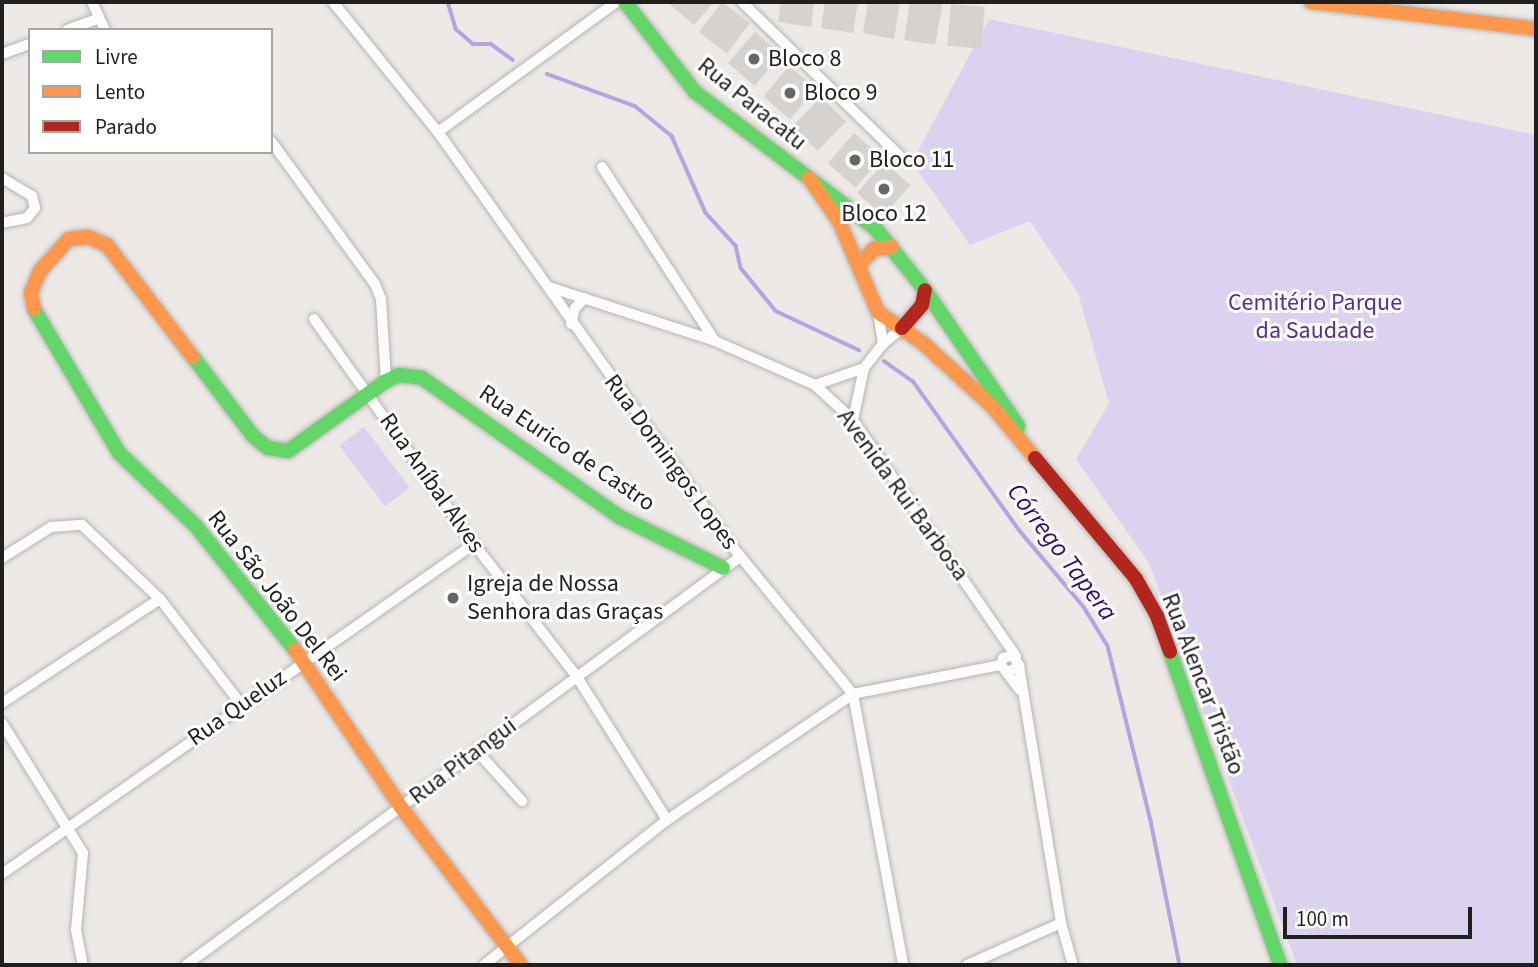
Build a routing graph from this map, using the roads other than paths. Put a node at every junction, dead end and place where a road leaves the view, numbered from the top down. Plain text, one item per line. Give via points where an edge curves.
1 (92, 2) edge
2 (333, 2) edge
3 (616, 2) edge
4 (625, 2) edge
5 (635, 2) edge
6 (742, 2) edge
7 (1311, 2) edge
8 (97, 19) junction
9 (72, 28) edge
10 (104, 28) edge
11 (645, 29) junction
12 (1536, 29) edge
13 (28, 45) edge
14 (2, 54) edge
15 (438, 132) junction
16 (273, 144) edge
17 (900, 156) dead end
18 (602, 167) dead end
19 (2, 178) edge
20 (809, 178) junction
21 (2, 223) edge
22 (892, 247) junction
23 (860, 264) junction
24 (549, 287) junction
25 (925, 290) junction
26 (585, 298) junction
27 (877, 312) junction
28 (314, 319) dead end
29 (571, 324) junction
30 (902, 328) junction
31 (715, 341) junction
32 (883, 344) junction
33 (864, 368) junction
34 (386, 381) junction
35 (815, 385) junction
36 (369, 393) junction
37 (853, 420) junction
38 (1031, 449) junction
39 (474, 544) junction
40 (740, 557) junction
41 (2, 558) edge
42 (723, 568) junction
43 (160, 599) junction
44 (1004, 637) junction
45 (304, 661) junction
46 (1017, 661) junction
47 (1004, 665) junction
48 (577, 677) junction
49 (853, 694) junction
50 (1022, 694) junction
51 (2, 703) edge
52 (240, 703) junction
53 (2, 723) edge
54 (476, 750) junction
55 (522, 801) dead end
56 (401, 807) junction
57 (667, 820) junction
58 (69, 831) junction
59 (2, 874) edge
60 (1062, 923) junction
61 (508, 947) junction
62 (83, 965) edge
63 (186, 965) edge
64 (484, 965) edge
65 (521, 965) edge
66 (903, 965) edge
67 (967, 965) edge
68 (1073, 965) edge
69 (1280, 965) edge

1 - 8 street
2 - 15 street, Rua Domingos Lopes
3 - 15 street
4 - 11 main road, Rua Paracatu
5 - 11 main road, Rua Paracatu
6 - 17 street
7 - 12 main road
8 - 9 street
8 - 10 street
11 - 20 main road, Rua Paracatu via 695,92
13 - 14 street
15 - 24 street, Rua Domingos Lopes
16 - 34 street via 375,284 381,299
18 - 31 street
19 - 21 street via 32,196 35,208 27,218
20 - 22 main road, Rua Paracatu via 839,197
20 - 23 main road, Rua Paracatu
22 - 23 main road via 874,249
22 - 25 main road, Rua Paracatu
23 - 27 main road, Rua Paracatu
24 - 26 street, Avenida Rui Barbosa
24 - 29 street, Rua Domingos Lopes
25 - 30 main road via 922,305
25 - 38 main road, Rua Alencar Tristão via 1000,394
26 - 29 street via 575,307
26 - 31 street, Avenida Rui Barbosa
27 - 30 main road
27 - 32 street
28 - 36 street, Rua Aníbal Alves
29 - 40 street, Rua Domingos Lopes
30 - 32 street, Avenida Rui Barbosa
30 - 38 main road, Rua Alencar Tristão via 956,372
31 - 35 street, Avenida Rui Barbosa
32 - 33 street, Avenida Rui Barbosa
33 - 35 street
33 - 37 street
34 - 36 main road, Rua São João Del Rei
34 - 42 main road, Rua Eurico de Castro via 411,376 433,385 620,517
35 - 37 street, Avenida Rui Barbosa
36 - 39 street, Rua Aníbal Alves
36 - 45 main road, Rua São João Del Rei via 288,451 268,449 253,436 107,245 89,237 69,239 48,260 31,293 38,320 119,453 195,525
37 - 44 street, Avenida Rui Barbosa
38 - 69 main road, Rua Alencar Tristão via 1136,579 1157,616
39 - 45 street, Rua Queluz
39 - 48 street, Rua Aníbal Alves
40 - 42 street, Rua Pitangui
40 - 49 street, Rua Domingos Lopes
41 - 43 street via 51,527 82,526
42 - 48 street, Rua Pitangui
43 - 51 street
43 - 52 street
44 - 46 street, Avenida Rui Barbosa
44 - 47 street
45 - 52 street, Rua Queluz
45 - 56 main road, Rua São João Del Rei
46 - 47 street
46 - 47 street
46 - 50 street, Avenida Rui Barbosa
47 - 49 street
47 - 50 street, Avenida Rui Barbosa
48 - 54 street, Rua Pitangui
48 - 57 street, Rua Aníbal Alves
49 - 57 street
49 - 66 street, Rua Domingos Lopes
50 - 60 street, Avenida Rui Barbosa
52 - 58 street, Rua Queluz
53 - 58 street
54 - 55 street
54 - 56 street, Rua Pitangui
56 - 61 main road, Rua São João Del Rei
56 - 63 street, Rua Pitangui
57 - 61 street
58 - 59 street, Rua Queluz
58 - 62 street via 83,853 76,930
60 - 67 street
60 - 68 street, Avenida Rui Barbosa
61 - 64 street
61 - 65 main road, Rua São João Del Rei

